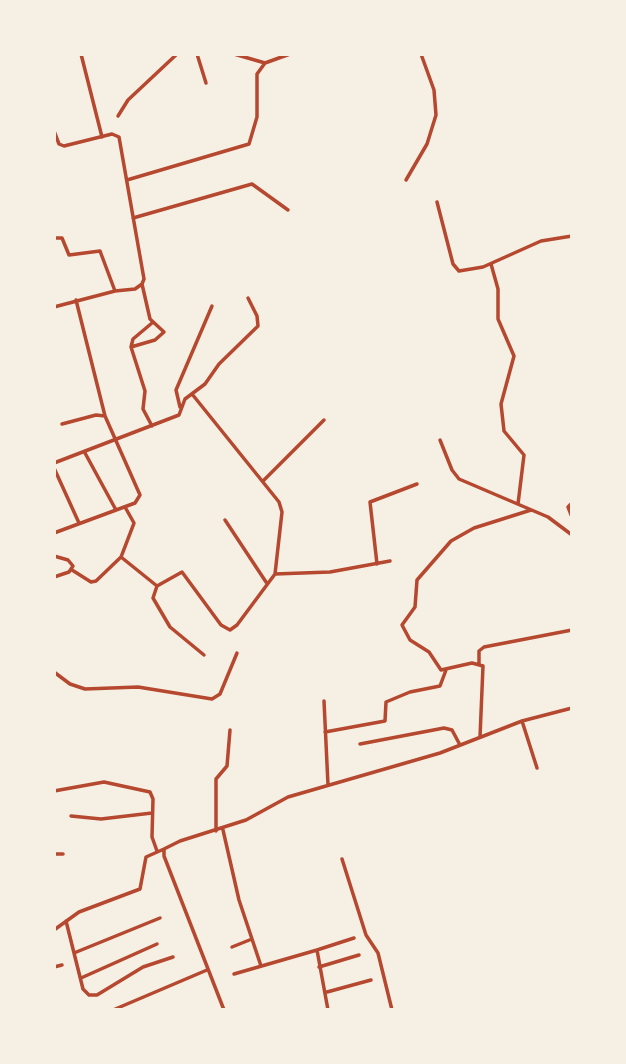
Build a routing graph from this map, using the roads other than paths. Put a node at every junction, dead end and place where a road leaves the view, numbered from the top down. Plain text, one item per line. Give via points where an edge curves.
1 (81, 54) edge
2 (177, 54) edge
3 (197, 54) edge
4 (233, 54) edge
5 (290, 54) edge
6 (421, 54) edge
7 (274, 57) edge
8 (264, 63) junction
9 (206, 83) dead end
10 (118, 116) dead end
11 (54, 131) edge
12 (102, 137) junction
13 (127, 180) junction
14 (406, 180) dead end
15 (437, 202) dead end
16 (288, 210) dead end
17 (133, 218) junction
18 (572, 236) edge
19 (54, 238) edge
20 (491, 264) junction
21 (142, 284) junction
22 (115, 291) junction
23 (248, 298) dead end
24 (76, 300) junction
25 (212, 306) dead end
26 (54, 307) edge
27 (152, 323) junction
28 (131, 347) junction
29 (192, 394) junction
30 (141, 398) dead end
31 (142, 404) junction
32 (180, 407) junction
33 (106, 416) junction
34 (324, 420) dead end
35 (62, 424) dead end
36 (152, 426) junction
37 (440, 440) dead end
38 (115, 441) junction
39 (85, 453) junction
40 (54, 465) edge
41 (263, 481) junction
42 (417, 484) dead end
43 (518, 503) junction
44 (572, 503) edge
45 (125, 507) junction
46 (116, 510) junction
47 (531, 510) junction
48 (572, 517) edge
49 (225, 520) dead end
50 (79, 524) junction
51 (54, 533) edge
52 (572, 535) edge
53 (54, 556) edge
54 (121, 557) junction
55 (390, 561) dead end
56 (377, 564) junction
57 (72, 570) junction
58 (275, 574) junction
59 (54, 577) edge
60 (266, 582) junction
61 (157, 586) junction
62 (572, 629) edge
63 (237, 653) dead end
64 (204, 654) dead end
65 (479, 663) junction
66 (446, 670) junction
67 (54, 672) edge
68 (324, 701) dead end
69 (572, 708) edge
70 (522, 721) junction
71 (230, 730) dead end
72 (326, 732) junction
73 (480, 737) junction
74 (360, 744) dead end
75 (460, 745) junction
76 (537, 768) dead end
77 (328, 785) junction
78 (54, 791) edge
79 (152, 813) junction
80 (71, 816) dead end
81 (223, 830) junction
82 (216, 832) junction
83 (164, 849) junction
84 (157, 851) junction
85 (63, 854) dead end
86 (54, 855) edge
87 (342, 859) dead end
88 (160, 918) dead end
89 (66, 921) junction
90 (54, 930) edge
91 (354, 938) dead end
92 (252, 939) junction
93 (157, 944) dead end
94 (232, 947) dead end
95 (317, 950) junction
96 (74, 953) junction
97 (359, 955) dead end
98 (173, 957) dead end
99 (62, 965) dead end
100 (261, 966) junction
101 (54, 967) edge
102 (319, 967) junction
103 (208, 970) junction
104 (234, 974) dead end
105 (80, 978) junction
106 (371, 980) dead end
107 (327, 992) junction
108 (113, 1010) edge
109 (225, 1010) edge
110 (328, 1010) edge
111 (392, 1010) edge

1 - 12 street
2 - 10 street via 128,100
3 - 9 street
4 - 8 street
5 - 7 street
6 - 14 street via 434,90 436,115 427,144
7 - 8 street
8 - 13 street via 257,74 257,117 249,144
11 - 12 street via 61,146
12 - 13 street via 119,137
13 - 17 street
15 - 20 street via 455,268 466,271
16 - 17 street via 252,184
17 - 21 street
18 - 20 street via 541,241
19 - 22 street via 62,238 69,255 100,251
20 - 43 street via 498,289 498,320 514,356 501,404 504,431 524,455
21 - 22 street
21 - 27 street
22 - 24 street
23 - 29 street via 258,326
24 - 26 street
24 - 33 street
25 - 32 street via 176,390
27 - 28 street via 133,339
27 - 28 street via 162,328 162,337
28 - 31 street via 145,391
29 - 32 street
29 - 41 street
30 - 31 street
31 - 36 street
32 - 36 street via 179,415
33 - 35 street
33 - 38 street
34 - 41 street
36 - 38 street
37 - 43 street via 455,475
38 - 39 street
38 - 45 street via 139,490 135,503
39 - 40 street
39 - 46 street
40 - 50 street
41 - 58 street via 281,506
42 - 56 street via 370,502
43 - 47 street
44 - 48 street via 568,507
45 - 46 street
45 - 54 street via 134,523
46 - 50 street
47 - 52 street
47 - 66 street via 461,534 417,580 415,607 403,627 413,643
49 - 60 street
50 - 51 street
53 - 57 street via 71,563
54 - 57 street via 96,581
54 - 61 street
55 - 56 street
56 - 58 street
57 - 59 street
58 - 60 street
60 - 61 street via 230,630 221,625 185,573
61 - 64 street via 153,598 170,626
62 - 65 street via 484,648 479,650
63 - 67 street via 220,694 212,699 138,687 85,689
65 - 66 street
65 - 73 street via 484,676
66 - 72 street via 440,685 386,702 385,721
68 - 72 street
69 - 70 street
70 - 73 street
70 - 76 street
71 - 82 street via 227,766 216,779
72 - 77 street
73 - 75 street
74 - 75 street via 444,727 452,730
75 - 77 street
77 - 81 street via 288,797
78 - 79 street via 116,783 150,792
79 - 80 street via 101,819
79 - 84 street
81 - 82 street
81 - 92 street
82 - 83 street
83 - 84 street
83 - 103 street
84 - 89 street via 146,857 140,889
85 - 86 street
87 - 111 street via 366,936 378,953
88 - 96 street
89 - 90 street
89 - 96 street
91 - 95 street
92 - 94 street
92 - 100 street
93 - 105 street
95 - 100 street
95 - 102 street
96 - 105 street
97 - 102 street
98 - 105 street via 143,967 93,996 85,992
99 - 101 street
100 - 104 street
102 - 107 street
103 - 108 street
103 - 109 street
106 - 107 street
107 - 110 street

